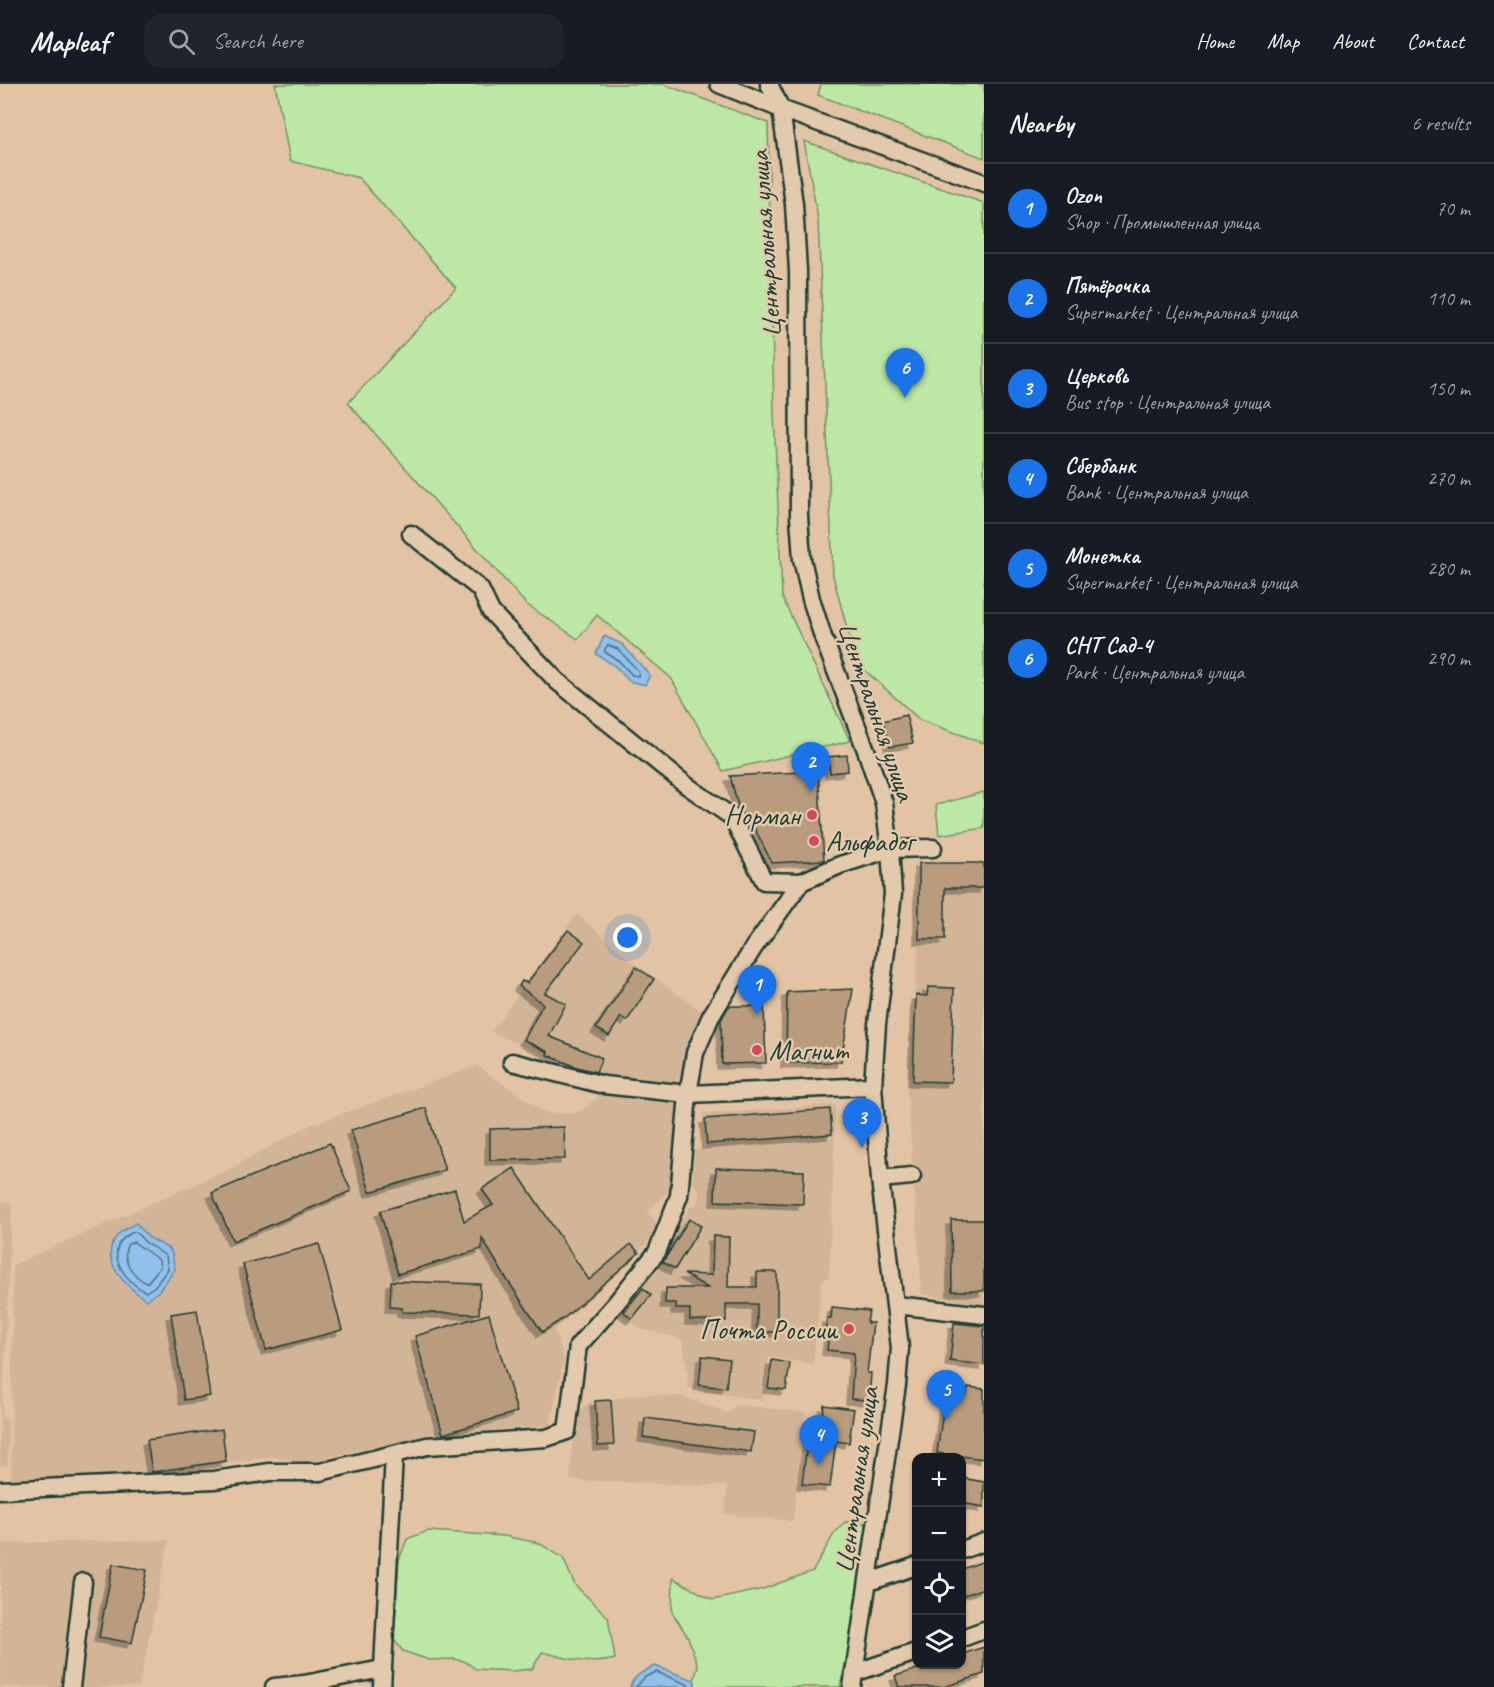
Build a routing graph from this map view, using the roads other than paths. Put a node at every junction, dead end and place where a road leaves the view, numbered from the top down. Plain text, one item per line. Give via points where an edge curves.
1 (719, 84) edge
2 (769, 84) edge
3 (781, 109) junction
4 (984, 183) edge
5 (411, 534) dead end
6 (933, 848) dead end
7 (890, 849) junction
8 (801, 882) junction
9 (512, 1062) dead end
10 (873, 1086) junction
11 (686, 1093) junction
12 (912, 1176) dead end
13 (880, 1179) junction
14 (896, 1305) junction
15 (984, 1316) edge
16 (394, 1455) junction
17 (0, 1490) edge
18 (984, 1542) edge
19 (966, 1549) edge
20 (912, 1567) edge
21 (83, 1582) dead end
22 (869, 1582) junction
23 (984, 1630) edge
24 (966, 1637) edge
25 (912, 1654) edge
26 (382, 1669) junction
27 (853, 1680) edge
28 (71, 1687) edge
29 (274, 1687) edge
30 (382, 1687) edge

1 - 3 street
2 - 3 street, Центральная улица
3 - 4 street
3 - 7 street, Центральная улица via 794,204 798,271 802,559 823,637 884,803
5 - 8 street via 480,589 491,612 557,681 732,817 764,881
6 - 7 street
7 - 8 street
7 - 10 street, Центральная улица via 893,894
8 - 11 street via 711,1016 695,1053
9 - 11 street via 604,1085
10 - 11 street
10 - 13 street, Центральная улица
11 - 16 street via 679,1196 657,1252 578,1346 567,1431 546,1438 427,1446
12 - 13 street
13 - 14 street, Центральная улица
14 - 15 street
14 - 22 street, Центральная улица via 900,1348 897,1386
16 - 17 street via 320,1472
16 - 26 street
18 - 19 street
20 - 22 street
21 - 28 street
22 - 27 street, Центральная улица
23 - 24 street
25 - 27 street
26 - 29 street
26 - 30 street

